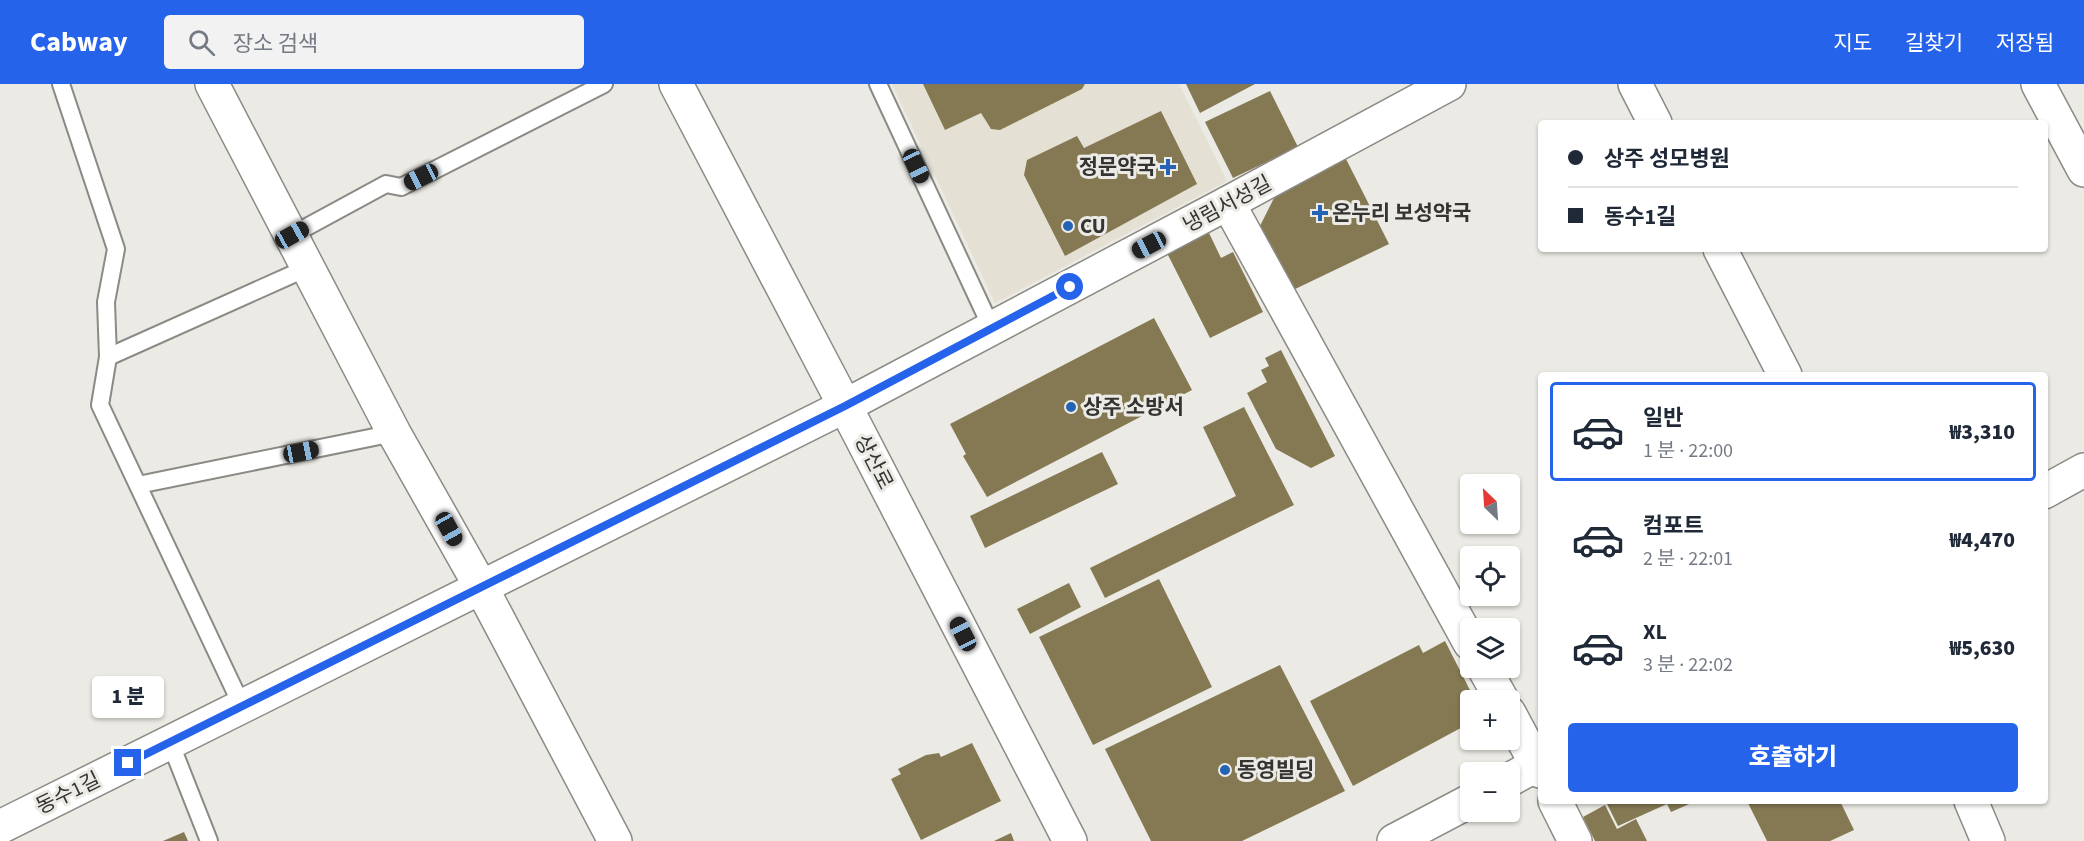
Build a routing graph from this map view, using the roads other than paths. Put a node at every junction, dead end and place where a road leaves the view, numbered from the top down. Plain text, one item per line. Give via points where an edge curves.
1 (61, 84) edge
2 (212, 84) edge
3 (604, 84) edge
4 (676, 84) edge
5 (878, 84) edge
6 (1449, 84) edge
7 (1635, 84) edge
8 (2038, 84) edge
9 (1653, 120) edge
10 (2084, 170) edge
11 (1228, 203) junction
12 (292, 235) junction
13 (1722, 252) edge
14 (309, 267) junction
15 (992, 329) junction
16 (108, 357) junction
17 (1783, 372) edge
18 (845, 406) junction
19 (394, 433) junction
20 (2084, 470) edge
21 (138, 485) junction
22 (2048, 490) edge
23 (481, 587) junction
24 (1460, 625) edge
25 (242, 706) junction
26 (1520, 733) edge
27 (170, 742) junction
28 (1538, 765) edge
29 (1538, 767) edge
30 (1520, 775) edge
31 (1556, 804) edge
32 (1972, 804) edge
33 (1460, 806) edge
34 (0, 826) edge
35 (209, 841) edge
36 (615, 841) edge
37 (1070, 841) edge
38 (1394, 841) edge
39 (1575, 841) edge
40 (1988, 841) edge

1 - 16 lane via 116,249 106,302
2 - 12 street
3 - 12 lane via 401,188 386,184
4 - 18 street, 상산로
5 - 15 lane
6 - 11 street, 냉림서성길
7 - 9 street
8 - 10 street
11 - 15 street, 냉림서성길
11 - 24 street
12 - 14 street
13 - 17 street
14 - 16 lane
14 - 19 street
15 - 18 street, 냉림서성길
16 - 21 lane via 100,405
18 - 23 street, 동수1길
18 - 37 street, 상산로
19 - 21 lane
19 - 23 street
20 - 22 street
21 - 25 lane
23 - 25 street, 동수1길
23 - 36 street
25 - 27 street, 동수1길
26 - 28 street
27 - 34 street, 동수1길
27 - 35 lane
29 - 30 street
31 - 39 street
32 - 40 street
33 - 38 street

